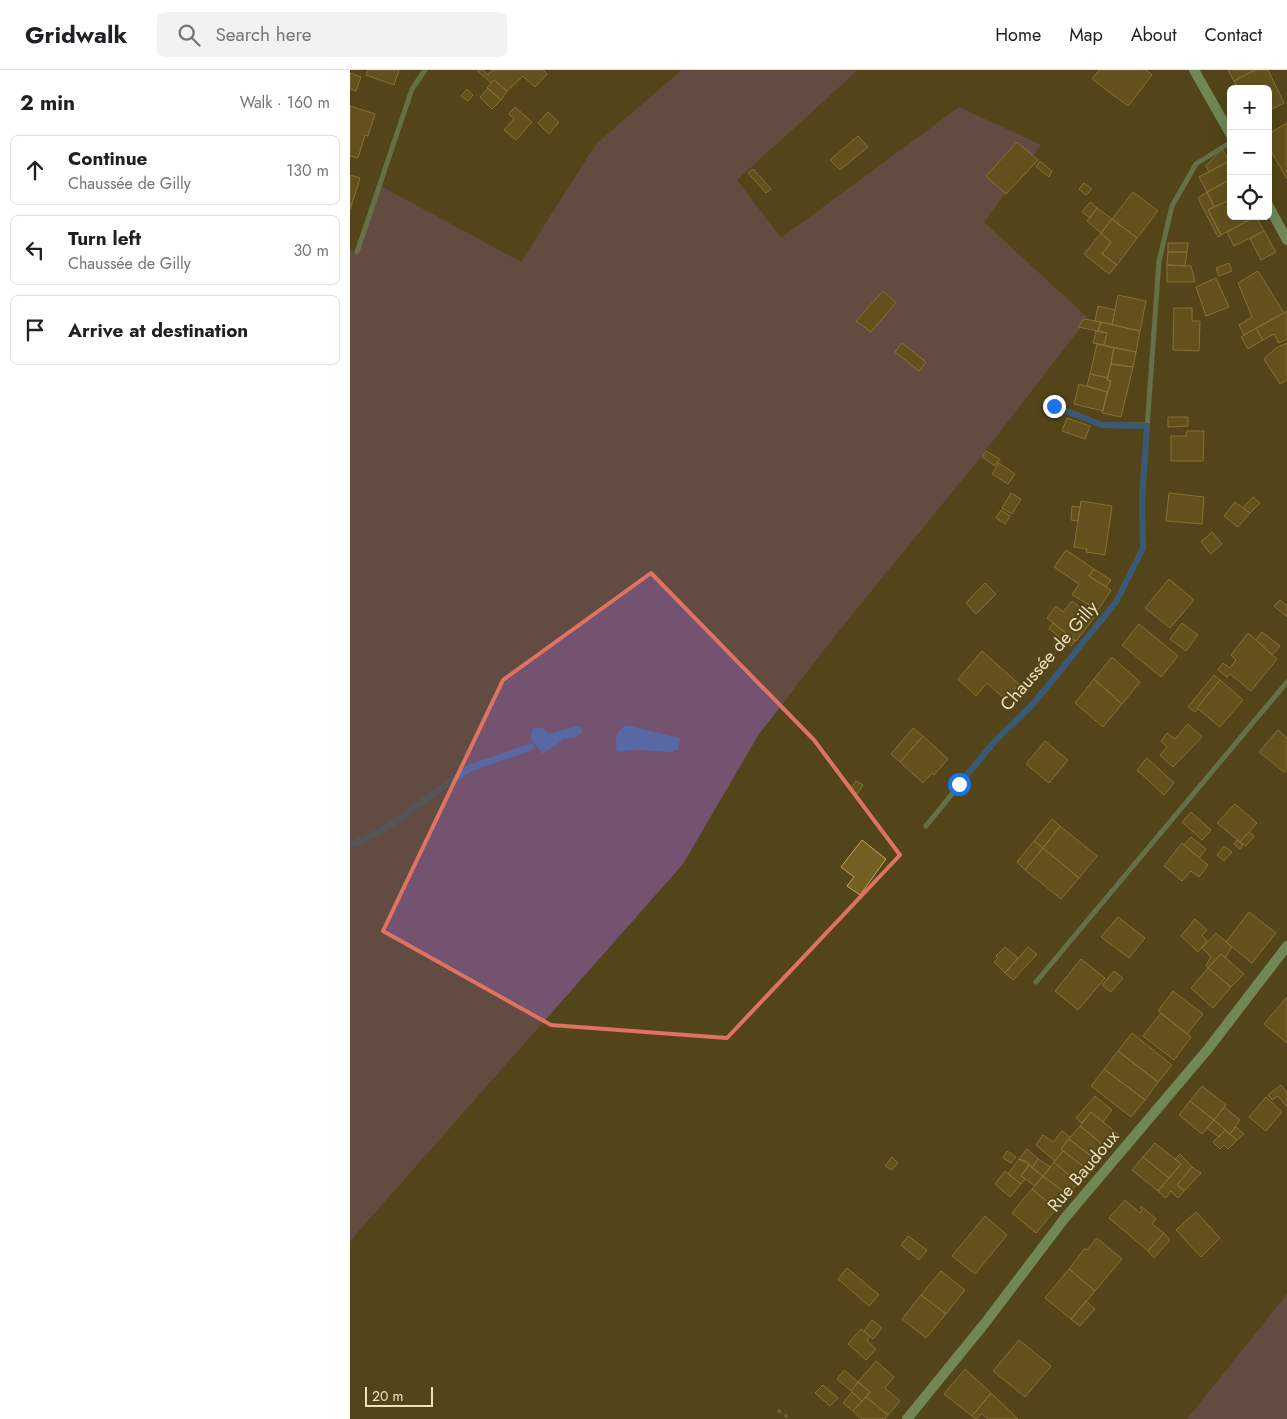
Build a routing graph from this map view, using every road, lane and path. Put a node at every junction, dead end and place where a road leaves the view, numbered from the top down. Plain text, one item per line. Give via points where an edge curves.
1 (425, 70) edge
2 (1194, 70) edge
3 (1228, 130) edge
4 (1227, 145) edge
5 (1272, 212) edge
6 (1287, 240) edge
7 (357, 252) dead end
8 (1054, 406) dead end
9 (1147, 426) junction
10 (1287, 682) edge
11 (926, 826) dead end
12 (1287, 946) edge
13 (1036, 982) dead end
14 (778, 1410) dead end
15 (790, 1419) edge
16 (907, 1419) edge

1 - 7 street via 412,89
2 - 3 street
4 - 9 street, Chaussée de Gilly via 1196,164 1172,206 1159,261
5 - 6 street
8 - 9 street via 1102,425
9 - 11 street, Chaussée de Gilly via 1142,498 1143,548 1116,602 1033,704 995,741
10 - 13 street
12 - 16 street, Rue Baudoux via 1208,1049 1064,1218
14 - 15 path

